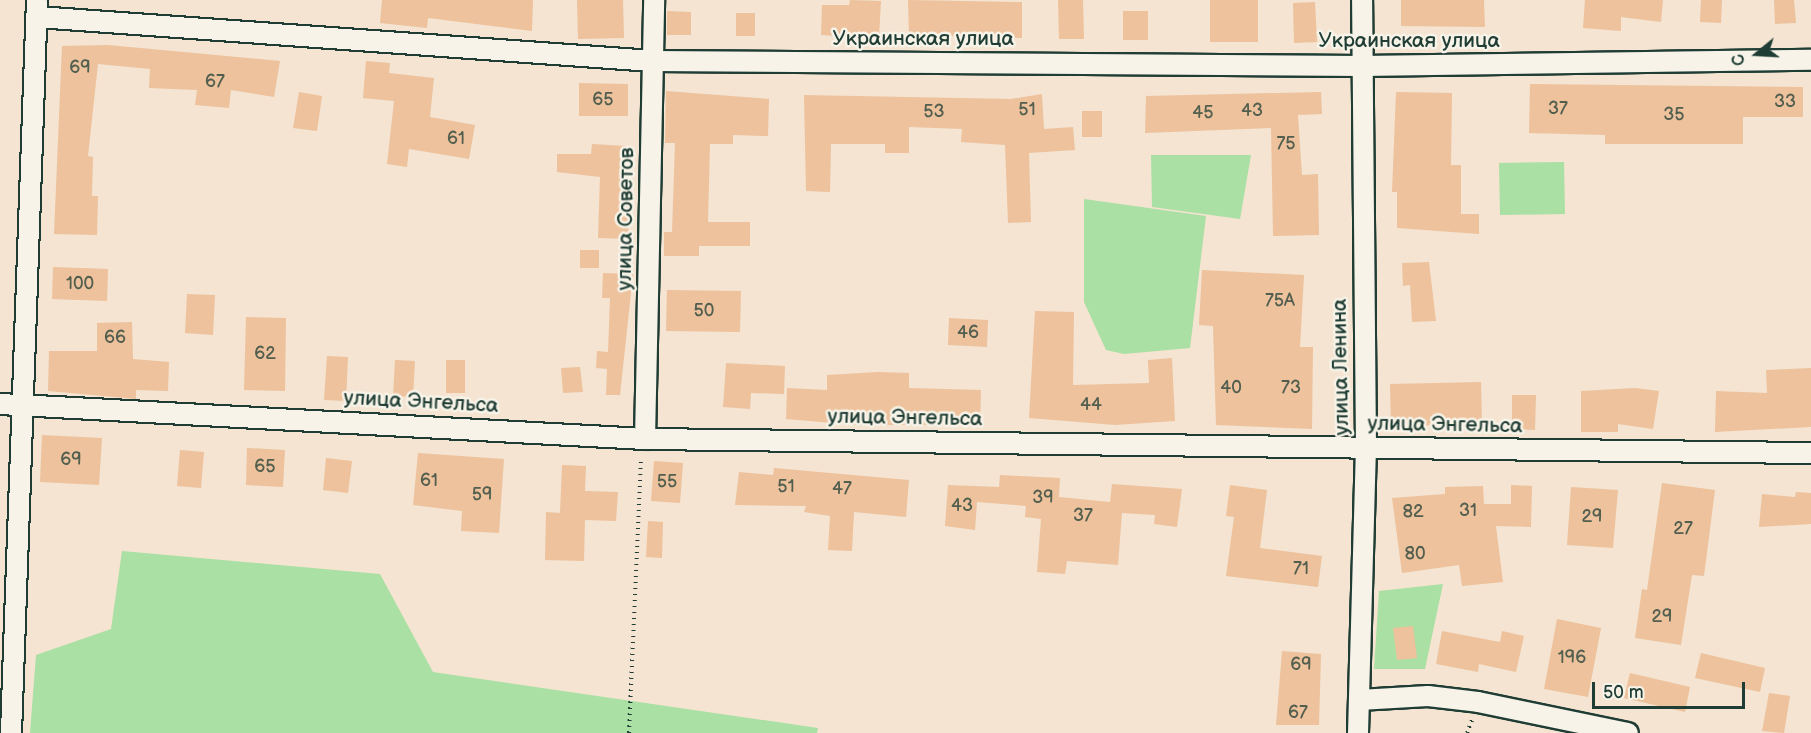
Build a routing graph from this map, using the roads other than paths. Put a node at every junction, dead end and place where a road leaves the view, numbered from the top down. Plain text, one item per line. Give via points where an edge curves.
1 (654, 0) edge
2 (1362, 0) edge
3 (37, 9) edge
4 (1811, 60) edge
5 (653, 61) junction
6 (1362, 66) junction
7 (0, 404) edge
8 (22, 404) junction
9 (645, 439) junction
10 (1366, 448) junction
11 (1811, 453) edge
12 (1359, 700) junction
13 (11, 733) edge
14 (1358, 733) edge
15 (1628, 733) edge

1 - 5 street, улица Советов
2 - 6 street, улица Ленина
3 - 5 street, Украинская улица
3 - 8 street
4 - 6 street, Украинская улица
5 - 6 street, Украинская улица
5 - 9 street, улица Советов
6 - 10 street, улица Ленина
7 - 8 street, улица Энгельса
8 - 9 street, улица Энгельса
8 - 13 street
9 - 10 street, улица Энгельса
10 - 11 street, улица Энгельса
10 - 12 street, улица Ленина
12 - 14 street, улица Ленина
12 - 15 street via 1428,696 1478,702

